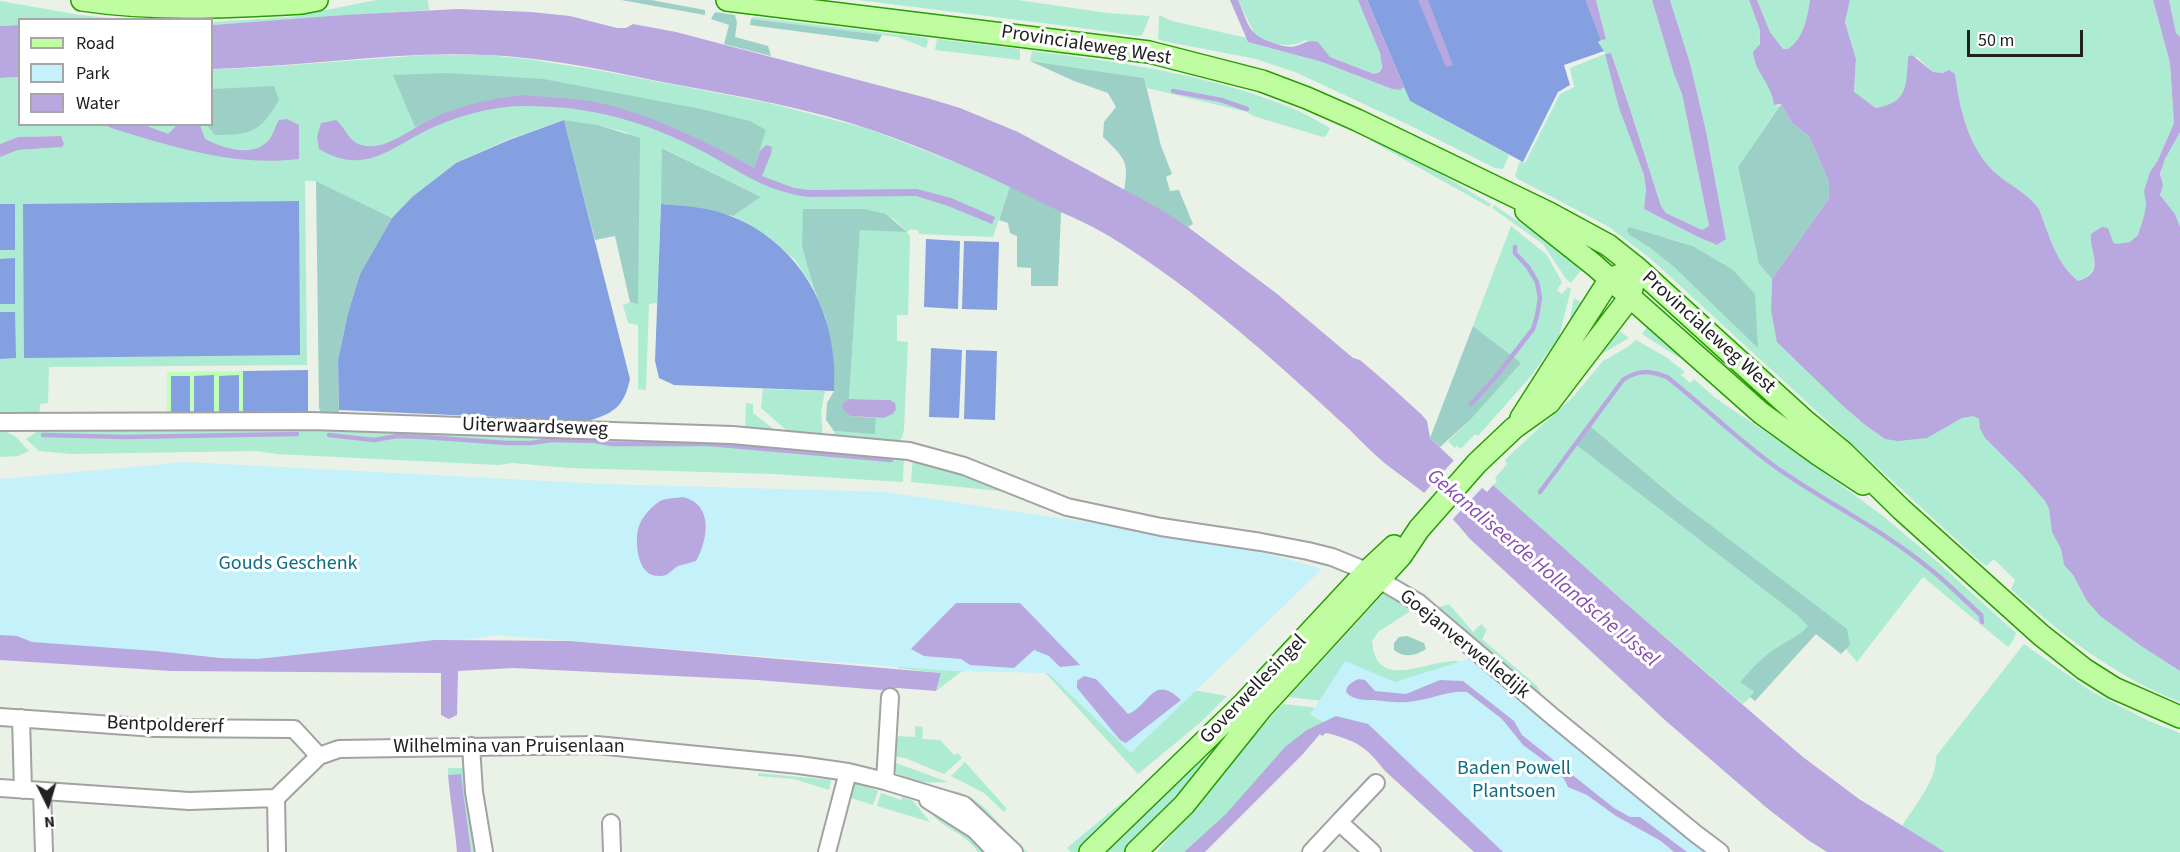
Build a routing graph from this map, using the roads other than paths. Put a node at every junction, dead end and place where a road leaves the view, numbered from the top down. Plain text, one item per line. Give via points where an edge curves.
1 (82, 0) edge
2 (317, 0) edge
3 (727, 0) edge
4 (1494, 186) junction
5 (1637, 268) junction
6 (1610, 279) junction
7 (1630, 297) junction
8 (0, 422) edge
9 (1514, 428) junction
10 (1059, 505) joint
11 (1901, 509) junction
12 (1372, 576) junction
13 (890, 697) dead end
14 (0, 717) edge
15 (2180, 717) edge
16 (21, 718) junction
17 (471, 746) junction
18 (319, 756) junction
19 (848, 772) junction
20 (885, 781) junction
21 (1376, 783) dead end
22 (0, 788) edge
23 (23, 790) junction
24 (42, 791) junction
25 (918, 792) junction
26 (276, 798) junction
27 (1339, 822) junction
28 (611, 823) dead end
29 (44, 852) edge
30 (277, 852) edge
31 (484, 852) edge
32 (612, 852) edge
33 (827, 852) edge
34 (996, 852) edge
35 (1014, 852) edge
36 (1090, 852) edge
37 (1136, 852) edge
38 (1311, 852) edge
39 (1372, 852) edge
40 (1720, 852) edge

1 - 2 main road via 200,9
3 - 4 main road, Provincialeweg West via 1149,52 1262,81 1307,98
4 - 5 main road, Provincialeweg West via 1608,245
4 - 6 main road, Provincialeweg West
5 - 6 main road
5 - 7 main road, Goverwellesingel
5 - 11 main road, Provincialeweg West
6 - 7 main road, Provincialeweg West
6 - 9 main road, Goverwellesingel
7 - 9 main road, Goverwellesingel via 1549,403
7 - 11 main road, Provincialeweg West via 1761,413
8 - 10 street, Uiterwaardseweg via 312,421 732,435 909,451 964,466
9 - 12 main road, Goverwellesingel via 1419,529 1401,556
10 - 12 street, Goejanverwelledijk via 1332,557
11 - 15 main road, Provincialeweg West via 2084,669 2115,688
12 - 36 main road, Goverwellesingel
12 - 37 main road, Goverwellesingel via 1184,805
12 - 40 street, Goejanverwelledijk via 1419,603
13 - 20 street
14 - 16 street, Bentpoldererf
16 - 18 street, Bentpoldererf via 155,728 294,729
16 - 23 street
17 - 18 street, Wilhelmina van Pruisenlaan via 339,749
17 - 19 street, Wilhelmina van Pruisenlaan via 597,745
17 - 31 street
18 - 26 street
19 - 20 street, Wilhelmina van Pruisenlaan
19 - 33 street
20 - 25 street, Wilhelmina van Pruisenlaan
21 - 27 street
22 - 23 street
23 - 24 street
24 - 26 street via 189,801
24 - 29 street
25 - 34 street, Wilhelmina van Pruisenlaan via 975,830
25 - 35 street, Wilhelmina van Pruisenlaan via 964,805
26 - 30 street
27 - 38 street
27 - 39 street
28 - 32 street

